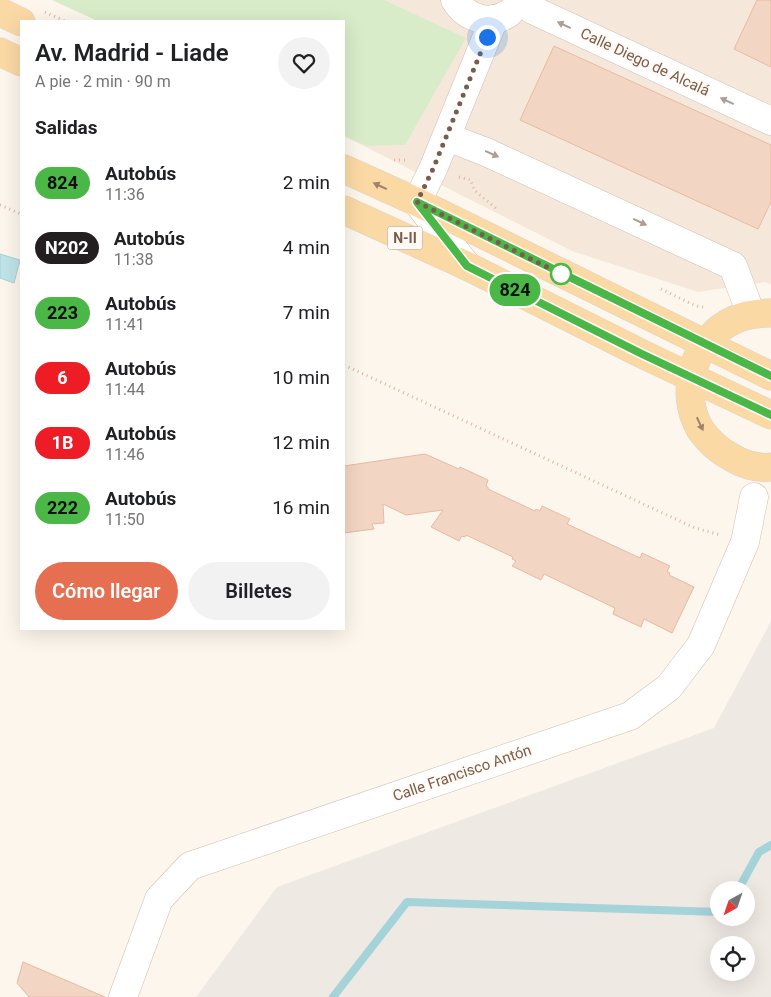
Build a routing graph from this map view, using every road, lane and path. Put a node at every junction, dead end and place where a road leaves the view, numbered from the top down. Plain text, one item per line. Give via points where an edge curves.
1 (451, 0) edge
2 (520, 1) edge
3 (0, 12) edge
4 (494, 19) junction
5 (20, 22) edge
6 (0, 52) edge
7 (20, 62) edge
8 (771, 122) edge
9 (447, 137) junction
10 (390, 161) dead end
11 (345, 169) edge
12 (433, 169) junction
13 (417, 202) junction
14 (0, 204) edge
15 (345, 210) edge
16 (499, 210) dead end
17 (20, 214) edge
18 (467, 266) junction
19 (660, 289) dead end
20 (756, 309) edge
21 (705, 344) junction
22 (345, 365) edge
23 (771, 376) edge
24 (691, 377) junction
25 (771, 415) edge
26 (771, 467) edge
27 (754, 497) dead end
28 (745, 542) junction
29 (123, 997) edge

1 - 4 street via 472,16
2 - 4 street via 513,10
8 -> 2 street, Calle Diego de Alcalá
3 - 5 main road
4 - 9 street
6 - 7 main road
9 - 12 street
9 -> 20 street via 733,266
10 - 12 path via 406,160
13 -> 11 main road, N-II
12 - 13 street
12 - 16 path via 471,180 474,190
13 - 18 street
13 - 21 main road, N-II
14 - 17 path
15 - 18 main road, N-II
18 - 24 main road, N-II
19 - 20 path via 696,306 718,310
20 - 21 main road via 728,323
21 - 23 main road, N-II
21 - 24 main road
22 - 28 path via 695,528
24 - 25 main road, N-II
24 -> 26 main road via 691,403 700,428 716,449 739,462
27 - 28 street, Calle Francisco Antón
28 - 29 street, Calle Francisco Antón via 702,645 669,687 630,716 190,866 159,898

